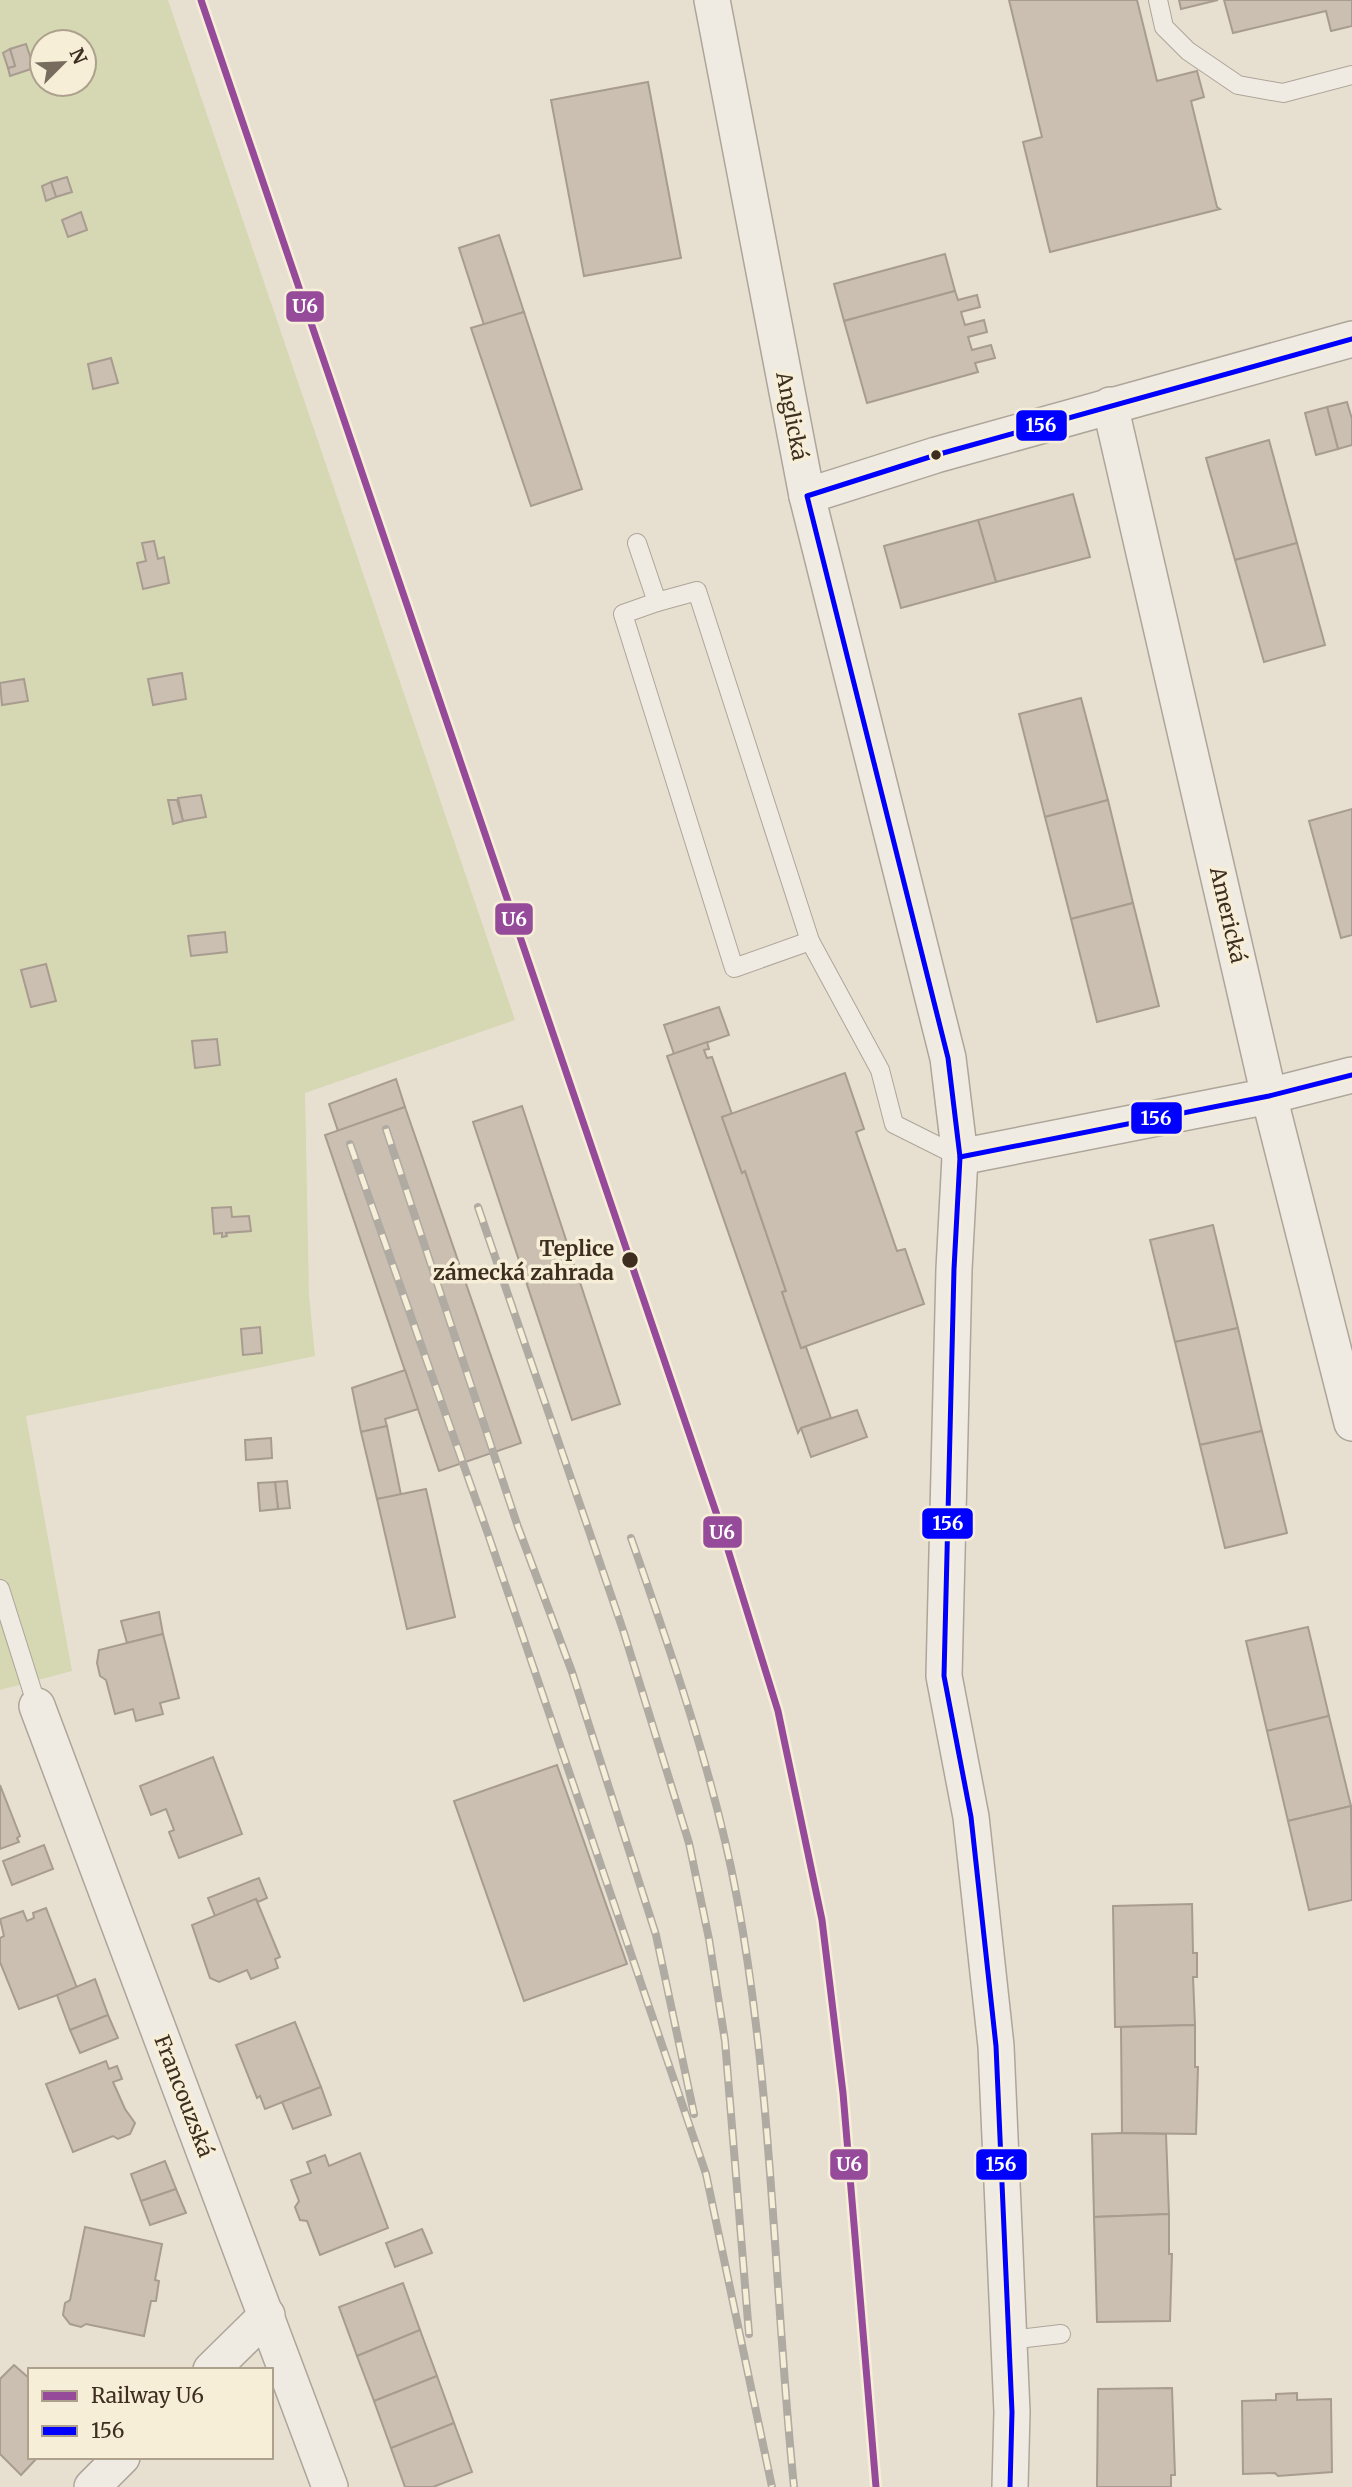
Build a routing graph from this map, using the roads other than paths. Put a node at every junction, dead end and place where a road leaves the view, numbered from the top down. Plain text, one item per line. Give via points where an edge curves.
1 (712, 0) edge
2 (1158, 0) edge
3 (1352, 75) edge
4 (1352, 339) edge
5 (1110, 405) junction
6 (807, 496) junction
7 (636, 543) dead end
8 (657, 602) junction
9 (810, 941) junction
10 (1352, 1074) edge
11 (1269, 1096) junction
12 (960, 1157) junction
13 (1352, 1423) edge
14 (0, 1589) edge
15 (37, 1706) joint
16 (267, 2315) junction
17 (1061, 2334) dead end
18 (1009, 2340) junction
19 (213, 2368) edge
20 (120, 2459) edge
21 (92, 2487) edge
22 (330, 2487) edge
23 (1010, 2487) edge

1 - 6 street, Anglická
2 - 3 lane via 1164,27 1188,51 1238,85 1283,93
4 - 5 street
5 - 6 street
5 - 11 street, Americká
6 - 12 street, Anglická via 948,1058
7 - 8 lane
8 - 9 lane via 697,591
8 - 9 lane via 623,614 734,968
9 - 12 lane via 880,1070 894,1124
10 - 11 street
11 - 12 street
11 - 13 street, Americká
12 - 18 street, Anglická via 944,1676 971,1817 996,2046
14 - 15 lane
15 - 16 street, Francouzská
16 - 19 street
16 - 22 street, Francouzská
17 - 18 lane
18 - 23 street, Anglická
20 - 21 street

